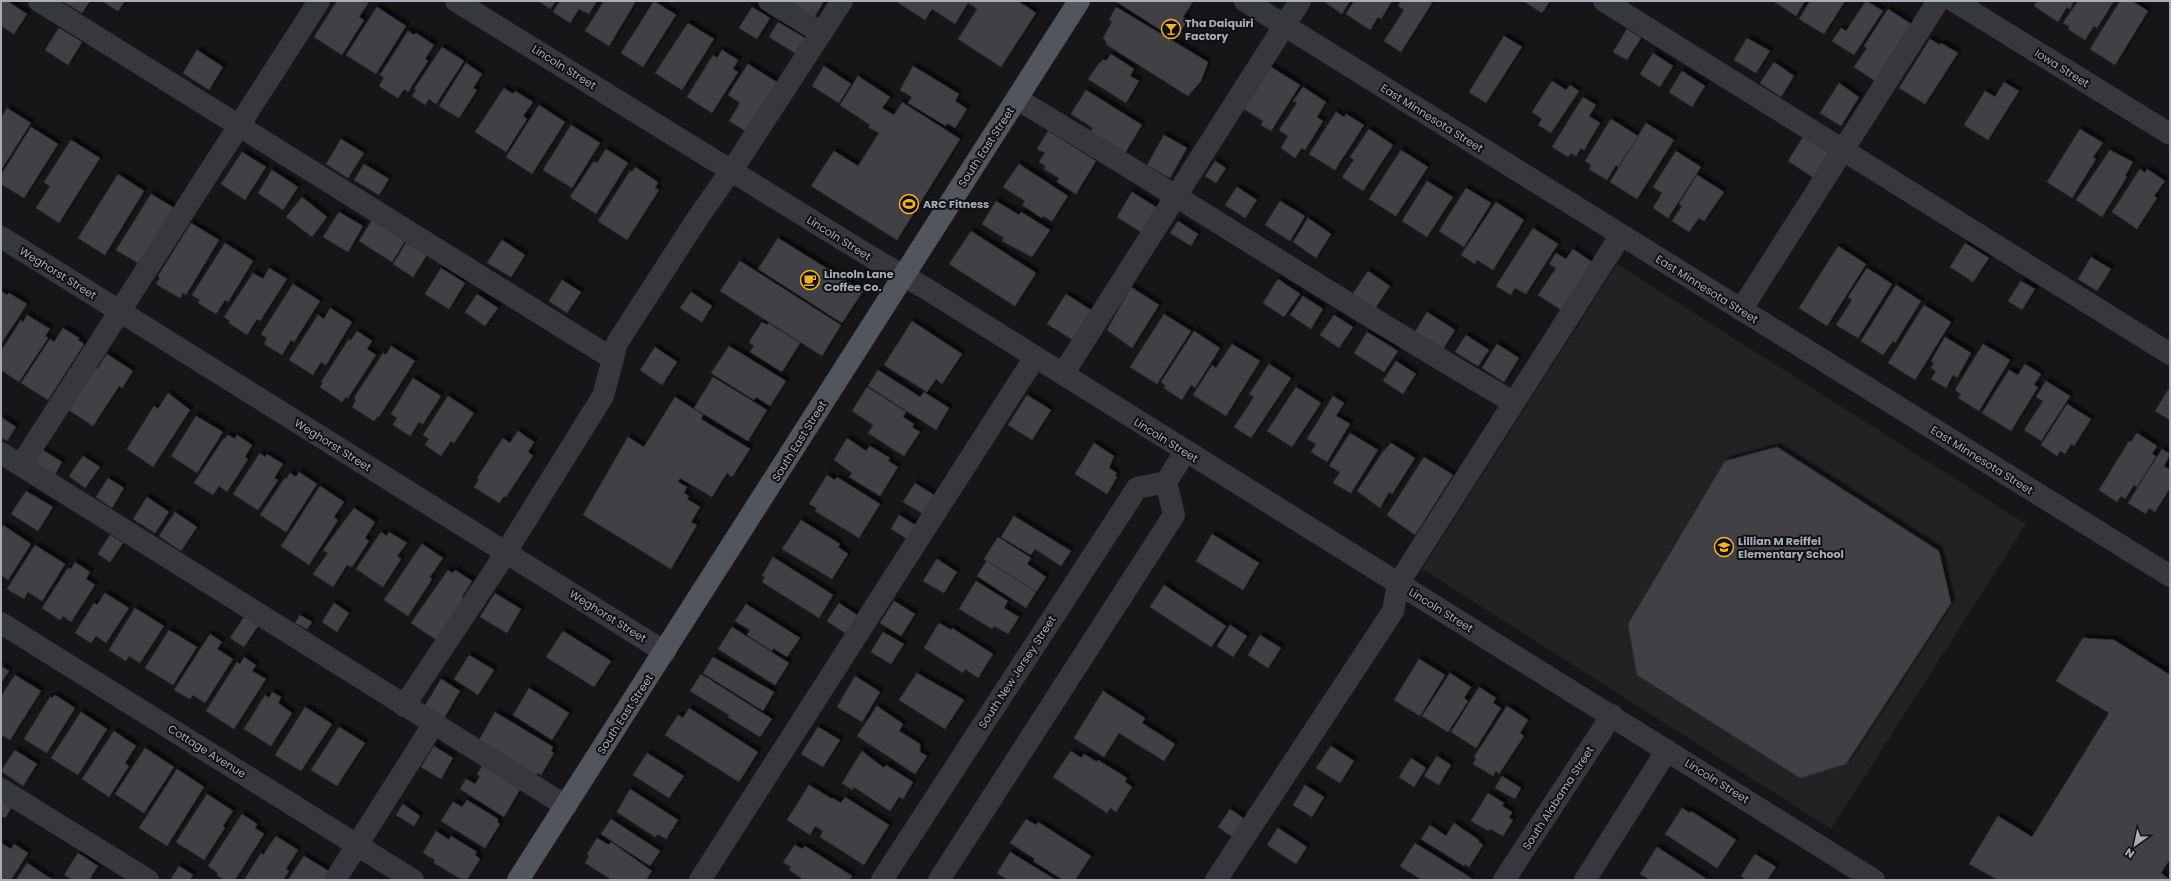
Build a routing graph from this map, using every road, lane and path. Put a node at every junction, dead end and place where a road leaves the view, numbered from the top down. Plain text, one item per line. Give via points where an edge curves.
1 (40, 1) edge
2 (319, 1) edge
3 (456, 1) edge
4 (769, 1) edge
5 (842, 1) edge
6 (1245, 1) edge
7 (1300, 1) edge
8 (1604, 1) edge
9 (1938, 1) edge
10 (1954, 1) edge
11 (1076, 2) edge
12 (1284, 25) junction
13 (821, 33) junction
14 (1017, 99) junction
15 (239, 125) junction
16 (2170, 134) edge
17 (1843, 150) junction
18 (731, 171) junction
19 (1176, 196) junction
20 (1621, 235) junction
21 (1, 238) edge
22 (904, 276) junction
23 (1741, 310) junction
24 (119, 311) junction
25 (2170, 354) edge
26 (1035, 357) junction
27 (613, 359) junction
28 (1063, 374) junction
29 (1513, 402) junction
30 (1185, 452) junction
31 (1, 453) edge
32 (20, 466) junction
33 (1166, 482) junction
34 (505, 552) junction
35 (2170, 576) edge
36 (1398, 584) junction
37 (1, 623) edge
38 (665, 652) junction
39 (404, 706) junction
40 (1612, 715) junction
41 (433, 725) junction
42 (1668, 750) junction
43 (1, 789) edge
44 (566, 806) junction
45 (357, 845) junction
46 (148, 880) edge
47 (335, 880) edge
48 (413, 880) edge
49 (518, 880) edge
50 (700, 880) edge
51 (882, 880) edge
52 (939, 880) edge
53 (1216, 880) edge
54 (1504, 880) edge
55 (1585, 880) edge
56 (1874, 880) edge

1 - 15 street
2 - 15 street
3 - 18 street, Lincoln Street
4 - 13 street
5 - 13 street
6 - 12 street, East Minnesota Street
7 - 12 street
8 - 17 street
9 - 17 street
10 - 16 street, Iowa Street
11 - 14 main road, South East Street
12 - 19 street
12 - 20 street, East Minnesota Street
13 - 18 street
14 - 19 street
14 - 22 main road, South East Street
15 - 24 street
15 - 27 street
17 - 23 street
17 - 25 street
18 - 22 street, Lincoln Street
18 - 27 street via 617,343
19 - 28 street
19 - 29 street via 1397,335
20 - 23 street, East Minnesota Street
20 - 29 street
21 - 24 street, Weghorst Street
22 - 26 street, Lincoln Street
22 - 38 main road, South East Street
23 - 35 street, East Minnesota Street
24 - 32 street
24 - 34 street, Weghorst Street
26 - 28 street, Lincoln Street
26 - 50 street
27 - 34 street via 603,396
28 - 30 street, Lincoln Street
29 - 36 street
30 - 33 street
30 - 36 street, Lincoln Street
31 - 32 street
32 - 39 street
33 - 51 street, South New Jersey Street via 1137,488
33 - 52 street via 1174,515
34 - 38 street, Weghorst Street
34 - 39 street
36 - 40 street, Lincoln Street
36 - 53 street via 1394,611
37 - 45 street, Cottage Avenue
38 - 44 main road, South East Street
39 - 41 street
40 - 42 street, Lincoln Street
40 - 54 street, South Alabama Street
41 - 44 street
41 - 45 street
42 - 55 street
42 - 56 street, Lincoln Street
43 - 46 street
44 - 49 main road, South East Street
45 - 47 street
45 - 48 street, Cottage Avenue

